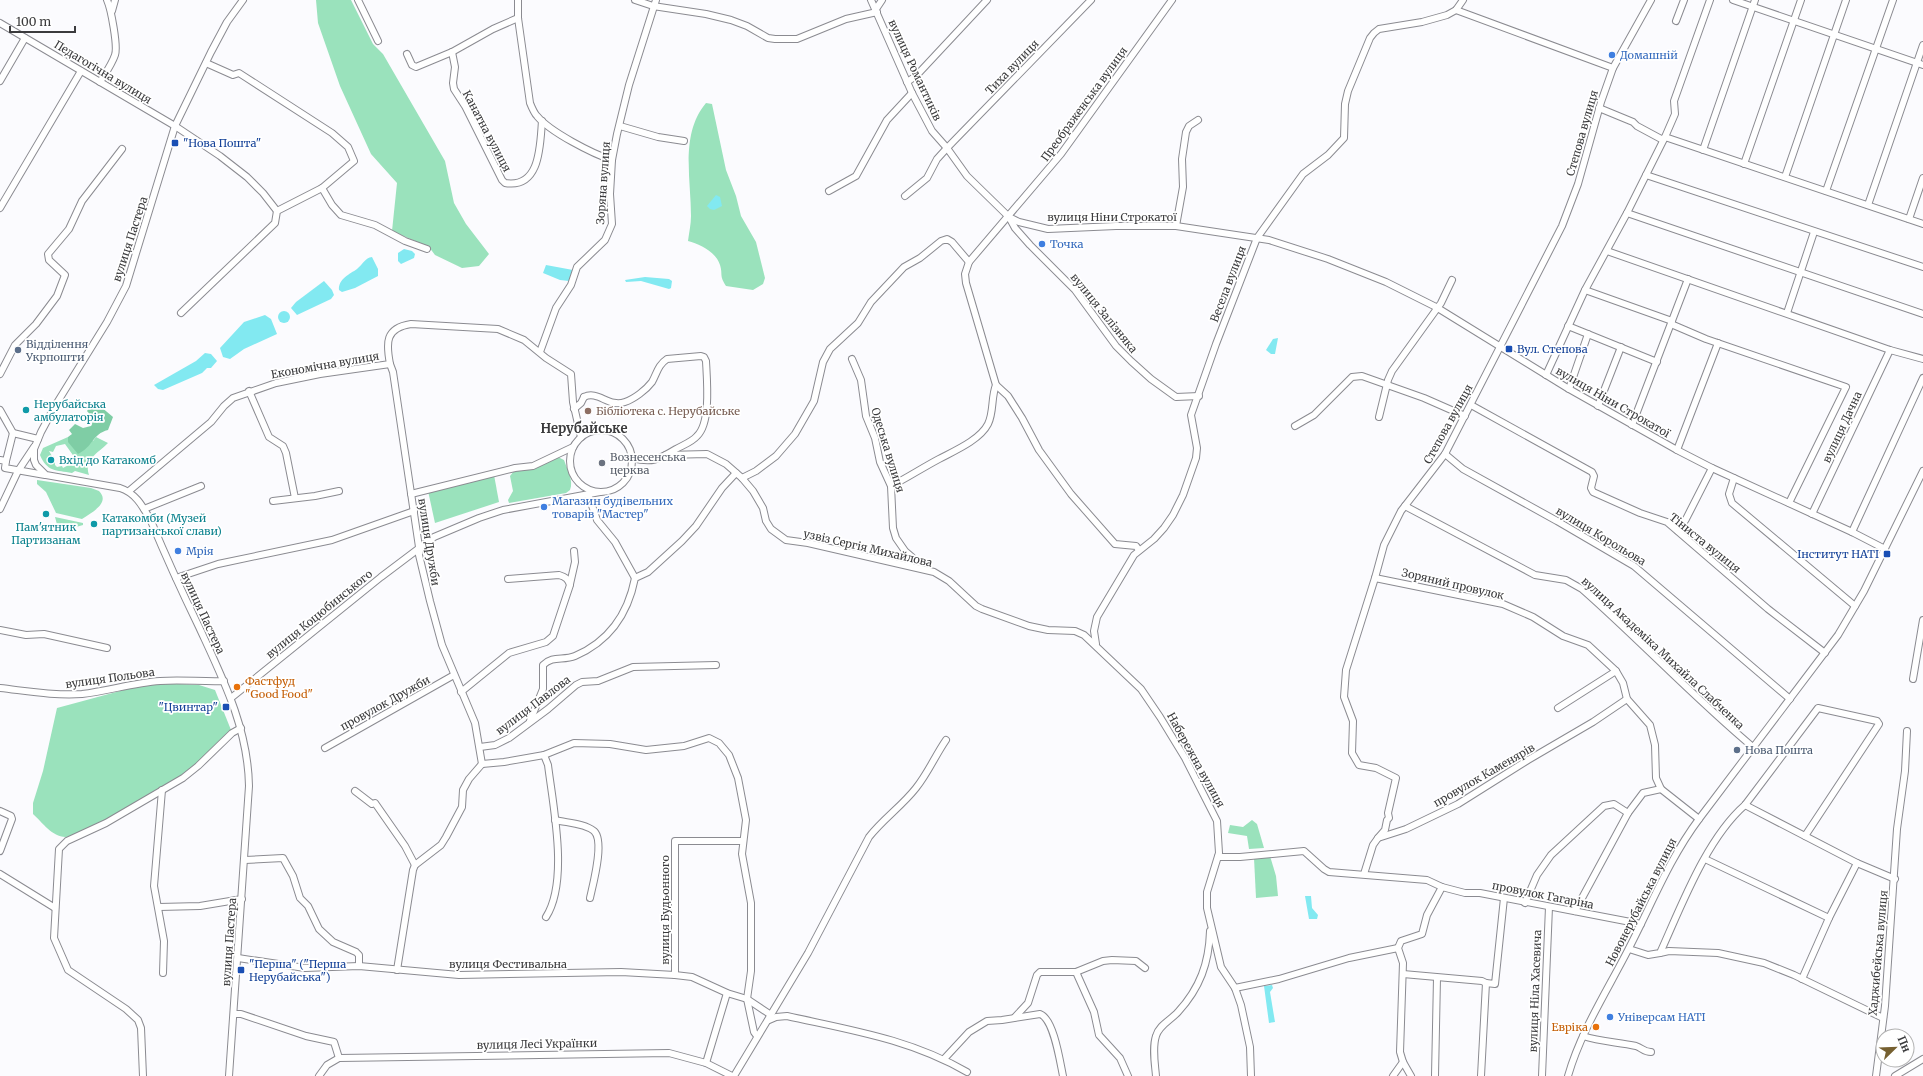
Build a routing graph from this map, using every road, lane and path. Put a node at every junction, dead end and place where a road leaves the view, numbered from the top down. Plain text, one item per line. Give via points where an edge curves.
1 (107, 0) edge
2 (115, 0) edge
3 (242, 0) edge
4 (358, 0) edge
5 (518, 0) edge
6 (635, 0) edge
7 (871, 0) edge
8 (882, 0) edge
9 (987, 0) edge
10 (1090, 0) edge
11 (1172, 0) edge
12 (1463, 0) edge
13 (1651, 0) edge
14 (1684, 0) edge
15 (1710, 0) edge
16 (1733, 0) edge
17 (1801, 0) edge
18 (1846, 0) edge
19 (1893, 0) edge
20 (654, 3) edge
21 (1754, 3) edge
22 (1456, 10) junction
23 (876, 11) junction
24 (111, 13) junction
25 (518, 18) junction
26 (1676, 21) dead end
27 (1794, 21) junction
28 (0, 23) edge
29 (1834, 34) junction
30 (25, 38) junction
31 (378, 41) dead end
32 (1923, 45) edge
33 (1876, 49) junction
34 (452, 52) junction
35 (407, 54) dead end
36 (206, 63) junction
37 (1920, 64) edge
38 (1612, 68) junction
39 (81, 71) junction
40 (0, 81) edge
41 (100, 82) junction
42 (908, 82) junction
43 (912, 93) junction
44 (1599, 108) junction
45 (1198, 120) dead end
46 (542, 121) junction
47 (175, 126) junction
48 (620, 126) junction
49 (1664, 138) junction
50 (684, 141) dead end
51 (947, 148) junction
52 (122, 149) dead end
53 (1703, 150) junction
54 (612, 160) junction
55 (1744, 164) junction
56 (1646, 175) junction
57 (1785, 177) junction
58 (1923, 178) edge
59 (322, 188) junction
60 (829, 191) dead end
61 (1826, 191) junction
62 (905, 196) dead end
63 (1868, 205) junction
64 (0, 208) edge
65 (277, 211) junction
66 (1627, 213) junction
67 (1009, 216) junction
68 (1909, 219) junction
69 (1923, 224) edge
70 (1176, 226) junction
71 (1814, 232) junction
72 (1256, 238) junction
73 (427, 249) dead end
74 (1607, 251) junction
75 (968, 262) junction
76 (1923, 267) edge
77 (1800, 272) junction
78 (1688, 279) junction
79 (1452, 280) dead end
80 (1586, 290) junction
81 (1436, 307) junction
82 (181, 313) dead end
83 (1787, 313) junction
84 (1923, 314) edge
85 (1671, 322) junction
86 (1568, 326) junction
87 (1588, 334) junction
88 (1718, 343) junction
89 (1500, 347) junction
90 (1621, 347) junction
91 (1890, 350) junction
92 (540, 352) junction
93 (852, 359) dead end
94 (1923, 359) edge
95 (1657, 362) junction
96 (390, 364) junction
97 (0, 374) edge
98 (1546, 375) junction
99 (1923, 378) edge
100 (1387, 384) junction
101 (996, 385) junction
102 (1569, 389) junction
103 (249, 391) junction
104 (573, 396) junction
105 (1199, 396) junction
106 (584, 397) junction
107 (1471, 405) junction
108 (575, 406) junction
109 (1598, 406) junction
110 (0, 410) edge
111 (1465, 416) junction
112 (1379, 418) dead end
113 (1632, 425) junction
114 (1295, 426) dead end
115 (13, 433) junction
116 (581, 437) junction
117 (37, 442) junction
118 (573, 447) junction
119 (1677, 450) junction
120 (1445, 454) junction
121 (666, 455) junction
122 (632, 458) junction
123 (3, 460) edge
124 (1712, 468) junction
125 (1923, 471) edge
126 (18, 472) junction
127 (736, 473) junction
128 (46, 475) junction
129 (742, 478) junction
130 (1734, 478) junction
131 (201, 486) dead end
132 (891, 486) junction
133 (129, 491) junction
134 (339, 491) dead end
135 (600, 492) junction
136 (411, 494) junction
137 (588, 494) junction
138 (295, 498) junction
139 (273, 501) dead end
140 (1789, 503) junction
141 (1405, 506) junction
142 (0, 509) edge
143 (144, 509) junction
144 (414, 511) junction
145 (1812, 514) junction
146 (1678, 531) junction
147 (1852, 532) junction
148 (420, 547) junction
149 (1139, 550) junction
150 (1885, 550) junction
151 (574, 551) dead end
152 (909, 565) junction
153 (176, 578) junction
154 (635, 578) junction
155 (1375, 578) junction
156 (508, 579) dead end
157 (570, 585) junction
158 (1855, 606) junction
159 (1923, 620) edge
160 (0, 630) edge
161 (1094, 631) junction
162 (1084, 634) junction
163 (1090, 639) joint
164 (1096, 645) junction
165 (107, 648) dead end
166 (1825, 653) junction
167 (716, 665) dead end
168 (1616, 671) junction
169 (454, 675) junction
170 (1913, 678) dead end
171 (224, 681) junction
172 (0, 688) edge
173 (461, 692) junction
174 (232, 698) junction
175 (1627, 699) junction
176 (1790, 699) junction
177 (1558, 708) dead end
178 (530, 721) junction
179 (241, 728) junction
180 (1907, 731) dead end
181 (946, 740) dead end
182 (480, 747) junction
183 (325, 748) dead end
184 (1754, 748) junction
185 (544, 755) junction
186 (482, 764) junction
187 (162, 790) junction
188 (355, 790) dead end
189 (1661, 790) junction
190 (1745, 805) junction
191 (0, 810) edge
192 (1628, 813) junction
193 (1699, 819) junction
194 (555, 820) junction
195 (1805, 836) junction
196 (1378, 838) junction
197 (743, 841) junction
198 (0, 851) edge
199 (1218, 857) junction
200 (1705, 859) junction
201 (245, 860) junction
202 (1858, 863) junction
203 (416, 865) junction
204 (0, 874) edge
205 (1364, 874) junction
206 (1895, 878) junction
207 (1442, 887) junction
208 (590, 898) dead end
209 (1504, 898) junction
210 (242, 899) junction
211 (1526, 903) junction
212 (159, 907) junction
213 (1549, 907) junction
214 (55, 908) junction
215 (1574, 912) junction
216 (546, 917) dead end
217 (1829, 918) junction
218 (1641, 924) junction
219 (1211, 926) junction
220 (1398, 948) junction
221 (1629, 949) junction
222 (1658, 954) junction
223 (238, 958) junction
224 (359, 966) junction
225 (1145, 968) dead end
226 (397, 970) junction
227 (1076, 972) junction
228 (163, 973) dead end
229 (1403, 974) junction
230 (675, 975) junction
231 (1437, 978) junction
232 (1802, 979) junction
233 (1486, 984) junction
234 (1235, 988) junction
235 (727, 993) junction
236 (747, 1000) junction
237 (234, 1014) junction
238 (770, 1017) junction
239 (1015, 1017) junction
240 (1883, 1018) junction
241 (757, 1036) junction
242 (1583, 1036) junction
243 (1651, 1052) dead end
244 (339, 1058) junction
245 (944, 1059) junction
246 (1923, 1060) edge
247 (1403, 1062) junction
248 (706, 1063) junction
249 (967, 1072) dead end
250 (143, 1076) edge
251 (229, 1076) edge
252 (319, 1076) edge
253 (733, 1076) edge
254 (1063, 1076) edge
255 (1128, 1076) edge
256 (1156, 1076) edge
257 (1251, 1076) edge
258 (1393, 1076) edge
259 (1411, 1076) edge
260 (1435, 1076) edge
261 (1481, 1076) edge
262 (1542, 1076) edge
263 (1568, 1076) edge
264 (1876, 1076) edge
265 (1894, 1076) edge

1 - 24 street
2 - 24 street
3 - 36 street, вулиця Пастера via 227,22
4 - 31 street
5 - 25 street
6 - 20 street
7 - 23 street, вулиця Романтиків
8 - 23 street
9 - 42 street
10 - 51 street, Тиха вулиця
11 - 67 street, Преображенська вулиця via 1061,154
12 - 22 street
13 - 38 street, Степова вулиця
14 - 26 street
15 - 49 street via 1674,101 1675,114
16 - 21 street
17 - 27 street
18 - 29 street
19 - 33 street
20 - 23 street via 747,26 768,38 785,39 797,39 846,19
20 - 48 street, Зоряна вулиця via 629,85
21 - 27 street
21 - 53 street
22 - 38 street
22 - 72 street, Весела вулиця via 1435,19 1374,32 1348,91 1344,138 1302,174
23 - 42 street, вулиця Романтиків
24 - 41 street via 115,53
25 - 34 street
25 - 46 street via 530,103
27 - 29 street
27 - 55 street
28 - 30 street, Педагогічна вулиця
29 - 33 street
29 - 57 street
30 - 39 street, Педагогічна вулиця
30 - 40 street
32 - 37 street
33 - 37 street
33 - 61 street
34 - 35 street via 416,67 412,65
34 - 46 street, Канатна вулиця via 455,67 454,89 505,183 523,180 531,174 540,146
36 - 47 street, вулиця Пастера
36 - 59 street via 233,75 239,73 332,133 348,147 354,158 353,164
37 - 63 street
38 - 44 street, Степова вулиця
39 - 41 street, Педагогічна вулиця
39 - 64 street
41 - 47 street, Педагогічна вулиця
42 - 43 street, вулиця Романтиків
43 - 51 street, вулиця Романтиків via 932,131
43 - 60 street via 887,120 856,176
44 - 49 street
44 - 89 street, Степова вулиця via 1578,184 1562,226
45 - 70 street via 1189,126 1186,132 1182,159 1183,187
46 - 54 street via 600,156
47 - 65 street, Педагогічна вулиця via 247,177
47 - 117 street, вулиця Пастера via 126,286 55,406
48 - 50 street via 658,137
48 - 54 street, Зоряна вулиця
49 - 53 street
49 - 56 street
51 - 62 street, Тиха вулиця via 937,159 927,178
51 - 67 street, вулиця Романтиків via 967,176
52 - 97 street via 82,201 69,229 48,254 49,260 65,275 62,286 36,324 15,345
53 - 55 street
54 - 92 street, Зоряна вулиця via 610,229 605,240 577,267 572,285 556,308
55 - 57 street
56 - 66 street
56 - 71 street
57 - 61 street
58 - 68 street
59 - 65 street
59 - 73 street via 332,205 342,215 375,225
61 - 63 street
63 - 68 street
65 - 82 street via 274,223
66 - 74 street
66 - 77 street
67 - 70 street, вулиця Ніни Строкатої via 1019,222 1048,229
67 - 75 street, Преображенська вулиця
67 - 105 street, вулиця Залізняка via 1015,228 1030,245 1075,290 1116,346 1131,362 1176,397
68 - 69 street
70 - 72 street, вулиця Ніни Строкатої
71 - 76 street
71 - 77 street
72 - 81 street, вулиця Ніни Строкатої via 1292,246 1353,268
72 - 105 street, Весела вулиця
74 - 78 street
74 - 80 street
75 - 101 street via 966,283
75 - 129 street via 949,239 944,239 904,267 871,302 858,323 830,349 823,362 814,401 795,434 776,456
77 - 83 street
77 - 84 street
78 - 83 street
78 - 85 street
79 - 81 street via 1441,303
80 - 85 street
80 - 86 street
81 - 89 street, вулиця Ніни Строкатої
81 - 100 street via 1408,350 1399,359
83 - 91 street
85 - 88 street
85 - 95 street
86 - 87 street
86 - 98 street
87 - 90 street
87 - 102 street
88 - 119 street
88 - 140 street via 1846,387
89 - 98 street, вулиця Ніни Строкатої
89 - 107 street, Степова вулиця
90 - 95 street
90 - 109 street
91 - 94 street
91 - 145 street, вулиця Дачна
92 - 96 street, Економічна вулиця via 515,334 498,329 411,324 397,327 391,333 387,345
92 - 104 street, Економічна вулиця via 571,374
93 - 132 street, Одеська вулиця via 861,380 866,416 875,438 880,462
95 - 113 street
96 - 103 street, Економічна вулиця via 299,378
96 - 136 street, вулиця Дружби
98 - 102 street, вулиця Ніни Строкатої
99 - 147 street
100 - 111 street
100 - 112 street
100 - 114 street via 1362,376 1352,377 1314,415
101 - 132 street via 992,394 988,425 949,455
101 - 149 street via 1011,402 1039,450 1071,494 1115,544 1136,546
102 - 109 street, вулиця Ніни Строкатої
103 - 133 street, Економічна вулиця via 228,402 211,422
103 - 138 street via 270,437 283,446
104 - 106 street via 578,393
104 - 108 street, Економічна вулиця
105 - 149 street, Весела вулиця via 1191,415 1197,440 1196,458 1183,495 1164,528
106 - 108 street via 581,403
106 - 121 street via 596,395 608,403 624,403 652,382 657,368 667,359 704,357 708,404 704,426 696,437
107 - 111 street, Степова вулиця
107 - 146 street, Тіниста вулиця via 1592,472 1593,492 1640,513 1657,517
108 - 116 street, Економічна вулиця
109 - 113 street, вулиця Ніни Строкатої
110 - 115 street
111 - 120 street, Степова вулиця
113 - 119 street, вулиця Ніни Строкатої
115 - 117 street
115 - 123 street
116 - 118 street
116 - 122 street via 595,430 613,432 625,441
117 - 126 street
117 - 128 street, вулиця Пастера via 34,460 38,469
118 - 135 street via 570,461 574,476 585,488
118 - 136 street via 533,466 515,468
119 - 124 street, вулиця Ніни Строкатої
120 - 141 street, Степова вулиця
120 - 176 street, вулиця Корольова via 1463,469 1634,566
121 - 122 street via 649,462
121 - 127 street, узвіз Сергія Михайлова via 707,454 726,464
122 - 135 street via 631,470 624,483 610,491
123 - 126 street via 5,468
124 - 130 street, вулиця Ніни Строкатої
124 - 146 street
125 - 150 street, Новонерубайська вулиця
126 - 128 street
126 - 142 street
127 - 129 street, узвіз Сергія Михайлова
127 - 154 street via 682,541 648,572
128 - 133 street
129 - 152 street, узвіз Сергія Михайлова via 763,508 766,521 780,537
130 - 140 street, вулиця Ніни Строкатої
130 - 158 street via 1729,494 1732,503
131 - 143 street
132 - 152 street, Одеська вулиця via 893,528 900,545 912,557
133 - 143 street, вулиця Пастера
134 - 138 street
135 - 137 street, вулиця Коцюбинського
136 - 144 street, вулиця Дружби
137 - 148 street, вулиця Коцюбинського via 503,510 434,537
137 - 154 street via 597,520 613,538
138 - 139 street
140 - 145 street, вулиця Ніни Строкатої
141 - 155 street, Степова вулиця via 1384,545
141 - 184 street, вулиця Академіка Михайла Слабченка via 1535,575 1566,580 1582,589
143 - 153 street, вулиця Пастера
144 - 148 street, вулиця Дружби
144 - 153 street via 332,540 218,564
145 - 147 street, вулиця Ніни Строкатої
146 - 166 street, Тіниста вулиця via 1768,609
147 - 150 street, вулиця Ніни Строкатої
148 - 169 street, вулиця Дружби via 419,555 430,601
148 - 174 street, вулиця Коцюбинського
149 - 161 street, Весела вулиця via 1097,617
150 - 158 street, Новонерубайська вулиця
151 - 157 street via 575,562
152 - 162 street, узвіз Сергія Михайлова via 942,576 982,609 1029,626
153 - 171 street, вулиця Пастера
154 - 178 street via 632,592 614,629 575,656 548,660 543,665 543,689
155 - 168 street, Зоряний провулок via 1503,604 1533,617 1563,636 1588,645
155 - 196 street, Степова вулиця via 1346,670 1344,697 1353,721 1352,753 1356,762 1396,778 1389,818 1385,830
156 - 157 street via 559,575 564,576
157 - 173 street via 550,639 542,644 509,653
158 - 166 street, Новонерубайська вулиця
159 - 170 street
160 - 165 street via 26,635 44,634
161 - 162 street
161 - 164 street, Весела вулиця
162 - 163 street, узвіз Сергія Михайлова
163 - 164 street, Набережна вулиця
164 - 199 street, Набережна вулиця via 1141,690 1185,758 1217,821
166 - 176 street, Новонерубайська вулиця
167 - 178 street, вулиця Павлова via 633,667 598,681 582,682
168 - 175 street, Зоряний провулок via 1623,683
168 - 177 street
169 - 173 street, вулиця Дружби
169 - 183 street, провулок Дружби
171 - 172 street, вулиця Польова via 162,681 81,694
171 - 174 street, вулиця Пастера
173 - 182 street, вулиця Дружби via 475,723
174 - 179 street, вулиця Пастера
175 - 189 street, Зоряний провулок via 1647,720 1652,730 1656,745 1656,778
175 - 196 street, провулок Каменярів via 1458,804 1406,829
176 - 184 street, Новонерубайська вулиця
178 - 182 street, вулиця Павлова via 502,742
179 - 187 street via 232,733 183,778
179 - 201 street, вулиця Пастера via 249,769
180 - 206 street, Хаджибейська вулиця via 1906,771 1897,829
181 - 238 street via 916,788 869,837 808,953
182 - 186 street, вулиця Дружби
184 - 193 street, Новонерубайська вулиця
185 - 186 street
185 - 194 street via 548,765
185 - 197 street via 574,743 610,744 646,750 684,746 709,738 714,740 724,747 738,778 746,820
186 - 203 street via 463,790 462,807 446,838
187 - 212 street via 154,886
187 - 214 street via 106,823 62,844 57,857
188 - 203 street via 372,804 375,803
189 - 192 street via 1643,793
189 - 193 street
190 - 195 street, Хаджибейська вулиця
190 - 195 street via 1818,708 1877,721 1878,724
190 - 200 street
191 - 198 street via 11,816 12,820
192 - 211 street via 1614,804 1604,806 1551,855 1537,875
192 - 215 street
193 - 218 street, Новонерубайська вулиця via 1678,850
194 - 208 street via 581,825 596,834 599,846
194 - 216 street via 559,858 554,893
195 - 202 street, Хаджибейська вулиця
196 - 205 street via 1373,845
197 - 230 street, вулиця Будьонного via 675,841
197 - 236 street via 742,854 751,903 751,971
199 - 205 street, провулок Гагаріна via 1304,851 1329,872
199 - 219 street, Набережна вулиця via 1207,892
200 - 217 street
200 - 222 street
201 - 210 street, вулиця Пастера
201 - 224 street via 284,858 300,898 308,906 319,929 333,942 356,952 359,955
202 - 206 street, Хаджибейська вулиця
202 - 217 street
203 - 226 street via 413,870
204 - 214 street
205 - 207 street, провулок Гагаріна via 1427,880
206 - 240 street, Хаджибейська вулиця
207 - 209 street, провулок Гагаріна
207 - 220 street via 1427,915 1422,934 1401,941
209 - 211 street, провулок Гагаріна
209 - 233 street via 1495,984
210 - 212 street via 200,906
210 - 223 street, вулиця Пастера
211 - 213 street, провулок Гагаріна
212 - 228 street via 164,941
213 - 215 street, провулок Гагаріна
213 - 262 street, вулиця Ніла Хасевича
214 - 250 street via 54,938 68,970 138,1020 141,1028
215 - 218 street, провулок Гагаріна
217 - 232 street
218 - 221 street, Новонерубайська вулиця
219 - 234 street, Набережна вулиця via 1221,967
219 - 256 street via 1207,962 1200,982 1190,998 1162,1026 1156,1036
220 - 229 street via 1403,963
220 - 234 street
221 - 222 street via 1648,955
221 - 242 street, Новонерубайська вулиця
222 - 232 street via 1669,951 1718,953 1764,963
223 - 224 street, вулиця Фестивальна via 305,968
223 - 237 street, вулиця Пастера
224 - 226 street, вулиця Фестивальна
225 - 227 street via 1136,961 1112,960
226 - 230 street, вулиця Фестивальна via 459,975 621,972
227 - 239 street via 1040,972 1028,1003
227 - 255 street via 1094,1012 1099,1035 1120,1058
229 - 231 street
229 - 247 street via 1400,1052
230 - 235 street, вулиця Фестивальна via 692,977
231 - 233 street via 1482,981
231 - 260 street
232 - 240 street
233 - 261 street
234 - 257 street, Набережна вулиця via 1250,1046
235 - 236 street, вулиця Фестивальна
235 - 248 street
236 - 238 street, вулиця Фестивальна
236 - 241 street
237 - 244 street via 334,1042
237 - 251 street, вулиця Пастера
238 - 241 street
238 - 245 street via 786,1016 884,1036
239 - 245 street via 987,1021 977,1026
239 - 254 street via 1044,1015 1060,1057
240 - 264 street, Хаджибейська вулиця
241 - 253 street
242 - 243 street
242 - 263 street, Новонерубайська вулиця
244 - 248 street, вулиця Лесі Українки via 638,1052 669,1053
244 - 252 street via 327,1065
245 - 249 street
246 - 265 street
247 - 258 street
247 - 259 street
248 - 253 street, вулиця Лесі Українки

